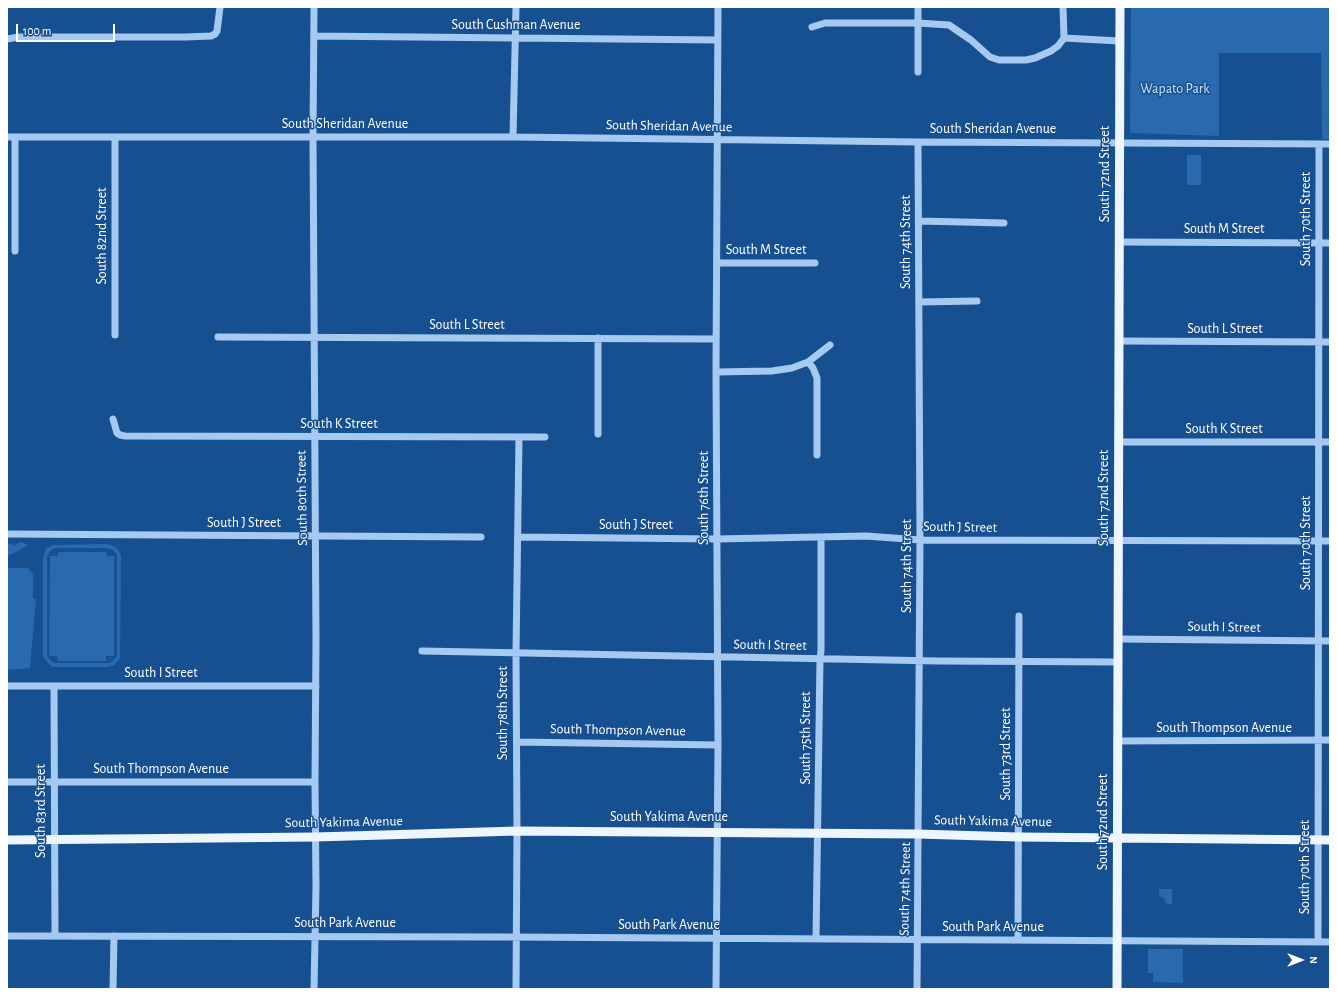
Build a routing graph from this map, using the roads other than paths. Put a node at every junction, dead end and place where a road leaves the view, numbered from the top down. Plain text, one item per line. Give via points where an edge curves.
1 (220, 7) edge
2 (314, 7) edge
3 (516, 7) edge
4 (718, 7) edge
5 (918, 7) edge
6 (1063, 7) edge
7 (1120, 7) edge
8 (918, 23) junction
9 (812, 27) dead end
10 (314, 36) junction
11 (516, 38) junction
12 (1064, 38) junction
13 (7, 39) edge
14 (718, 40) junction
15 (1120, 41) junction
16 (918, 72) dead end
17 (11, 137) edge
18 (115, 137) junction
19 (313, 137) junction
20 (513, 137) junction
21 (717, 139) junction
22 (918, 142) junction
23 (1119, 143) junction
24 (1319, 144) junction
25 (1330, 144) edge
26 (919, 221) junction
27 (1004, 223) dead end
28 (1119, 242) junction
29 (1319, 242) junction
30 (1330, 243) edge
31 (15, 251) dead end
32 (717, 263) junction
33 (815, 263) dead end
34 (977, 301) dead end
35 (919, 302) junction
36 (115, 335) dead end
37 (218, 337) dead end
38 (314, 338) junction
39 (598, 338) junction
40 (716, 339) junction
41 (1119, 341) junction
42 (1319, 342) junction
43 (1330, 342) edge
44 (830, 345) dead end
45 (808, 362) junction
46 (716, 372) junction
47 (113, 419) dead end
48 (598, 434) dead end
49 (314, 437) junction
50 (519, 437) junction
51 (545, 437) dead end
52 (1118, 442) junction
53 (1319, 442) junction
54 (1330, 442) edge
55 (817, 455) dead end
56 (7, 534) edge
57 (316, 536) junction
58 (482, 537) dead end
59 (518, 537) junction
60 (821, 537) junction
61 (717, 539) junction
62 (920, 540) junction
63 (1319, 541) junction
64 (1118, 542) junction
65 (1330, 542) edge
66 (1019, 616) dead end
67 (1118, 639) junction
68 (1319, 641) junction
69 (1330, 641) edge
70 (422, 651) dead end
71 (516, 653) junction
72 (718, 658) junction
73 (820, 659) junction
74 (919, 661) junction
75 (1019, 661) junction
76 (1118, 662) junction
77 (7, 686) edge
78 (54, 686) junction
79 (316, 686) junction
80 (1318, 740) junction
81 (1330, 740) edge
82 (1117, 741) junction
83 (517, 742) junction
84 (718, 745) junction
85 (7, 782) edge
86 (54, 782) junction
87 (315, 782) junction
88 (517, 831) junction
89 (717, 832) junction
90 (818, 833) junction
91 (918, 834) junction
92 (1018, 836) junction
93 (316, 837) junction
94 (1117, 838) junction
95 (55, 839) junction
96 (7, 840) edge
97 (1319, 840) junction
98 (1330, 840) edge
99 (7, 936) edge
100 (55, 936) junction
101 (114, 936) junction
102 (316, 936) junction
103 (516, 937) junction
104 (716, 938) junction
105 (816, 939) junction
106 (917, 939) junction
107 (1018, 940) junction
108 (1117, 941) junction
109 (1318, 942) junction
110 (1330, 942) edge
111 (113, 989) edge
112 (314, 989) edge
113 (516, 989) edge
114 (716, 989) edge
115 (917, 989) edge
116 (1117, 989) edge

1 - 13 street via 215,34 206,36
2 - 10 street, South 80th Street
3 - 11 street
4 - 14 street, South 76th Street
5 - 8 street
6 - 12 street
7 - 15 main road, South 72nd Street
8 - 9 street via 825,23
8 - 12 street via 949,25 972,40 986,54 999,60 1036,58 1054,49
8 - 16 street
10 - 11 street, South Cushman Avenue
10 - 19 street, South 80th Street
11 - 14 street, South Cushman Avenue
11 - 20 street
12 - 15 street
14 - 21 street, South 76th Street
15 - 23 main road, South 72nd Street
17 - 18 street, South Sheridan Avenue
17 - 31 street
18 - 19 street, South Sheridan Avenue
18 - 36 street, South 82nd Street
19 - 20 street, South Sheridan Avenue
19 - 38 street, South 80th Street
20 - 21 street, South Sheridan Avenue
21 - 22 street, South Sheridan Avenue
21 - 32 street, South 76th Street
22 - 23 street, South Sheridan Avenue
22 - 26 street, South 74th Street
23 - 24 street, South Sheridan Avenue
23 - 28 main road, South 72nd Street
24 - 25 street, South Sheridan Avenue
24 - 29 street, South 70th Street
26 - 27 street
26 - 35 street, South 74th Street
28 - 29 street, South M Street
28 - 41 main road, South 72nd Street
29 - 30 street, South M Street
29 - 42 street, South 70th Street
32 - 33 street, South M Street
32 - 40 street, South 76th Street
34 - 35 street
35 - 62 street, South 74th Street
37 - 38 street, South L Street
38 - 39 street, South L Street
38 - 49 street, South 80th Street
39 - 40 street, South L Street
39 - 48 street
40 - 46 street, South 76th Street
41 - 42 street, South L Street
41 - 52 main road, South 72nd Street
42 - 43 street, South L Street
42 - 53 street, South 70th Street
44 - 45 street
45 - 46 street via 776,371
45 - 55 street via 817,378
46 - 61 street, South 76th Street
47 - 49 street, South K Street via 118,434 125,436
49 - 50 street, South K Street
49 - 57 street, South 80th Street
50 - 51 street, South K Street
50 - 59 street, South 78th Street
52 - 53 street, South K Street
52 - 64 main road, South 72nd Street
53 - 54 street, South K Street
53 - 63 street, South 70th Street
56 - 57 street, South J Street
57 - 58 street, South J Street
57 - 79 street, South 80th Street
59 - 61 street, South J Street
59 - 71 street, South 78th Street
60 - 61 street, South J Street
60 - 62 street, South J Street via 866,536
60 - 73 street, South 75th Street
61 - 72 street, South 76th Street
62 - 64 street, South J Street
62 - 74 street, South 74th Street
63 - 64 street, South J Street
63 - 65 street, South J Street
63 - 68 street, South 70th Street
64 - 67 main road, South 72nd Street
66 - 75 street, South 73rd Street
67 - 68 street, South I Street
67 - 76 main road, South 72nd Street
68 - 69 street, South I Street
68 - 80 street, South 70th Street
70 - 71 street, South I Street
71 - 72 street, South I Street
71 - 83 street, South 78th Street
72 - 73 street, South I Street
72 - 84 street, South 76th Street
73 - 74 street, South I Street
73 - 90 street, South 75th Street
74 - 75 street, South I Street
74 - 91 street, South 74th Street
75 - 76 street, South I Street
75 - 92 street, South 73rd Street
76 - 82 main road, South 72nd Street
77 - 78 street, South I Street
78 - 79 street, South I Street
78 - 86 street, South 83rd Street
79 - 87 street, South 80th Street
80 - 81 street, South Thompson Avenue
80 - 82 street, South Thompson Avenue
80 - 97 street, South 70th Street
82 - 94 main road, South 72nd Street
83 - 84 street, South Thompson Avenue
83 - 88 street, South 78th Street
84 - 89 street, South 76th Street
85 - 86 street, South Thompson Avenue
86 - 87 street, South Thompson Avenue
86 - 95 street, South 83rd Street
87 - 93 street, South 80th Street
88 - 89 main road, South Yakima Avenue
88 - 93 main road, South Yakima Avenue
88 - 103 street, South 78th Street
89 - 90 main road, South Yakima Avenue
89 - 104 street, South 76th Street
90 - 91 main road, South Yakima Avenue
90 - 105 street, South 75th Street
91 - 92 main road, South Yakima Avenue
91 - 106 street, South 74th Street
92 - 94 main road, South Yakima Avenue
92 - 107 street, South 73rd Street
93 - 95 main road, South Yakima Avenue
93 - 102 street, South 80th Street
94 - 97 main road, South Yakima Avenue
94 - 108 main road, South 72nd Street
95 - 96 main road, South Yakima Avenue
95 - 100 street, South 83rd Street
97 - 98 main road, South Yakima Avenue
97 - 109 street, South 70th Street
99 - 100 street, South Park Avenue
100 - 101 street, South Park Avenue
101 - 102 street, South Park Avenue
101 - 111 street
102 - 103 street, South Park Avenue
102 - 112 street, South 80th Street
103 - 104 street, South Park Avenue
103 - 113 street, South 78th Street
104 - 105 street, South Park Avenue
104 - 114 street, South 76th Street
105 - 106 street, South Park Avenue
106 - 107 street, South Park Avenue
106 - 115 street, South 74th Street
107 - 108 street, South Park Avenue
108 - 109 street, South Park Avenue
108 - 116 main road, South 72nd Street
109 - 110 street, South Park Avenue

